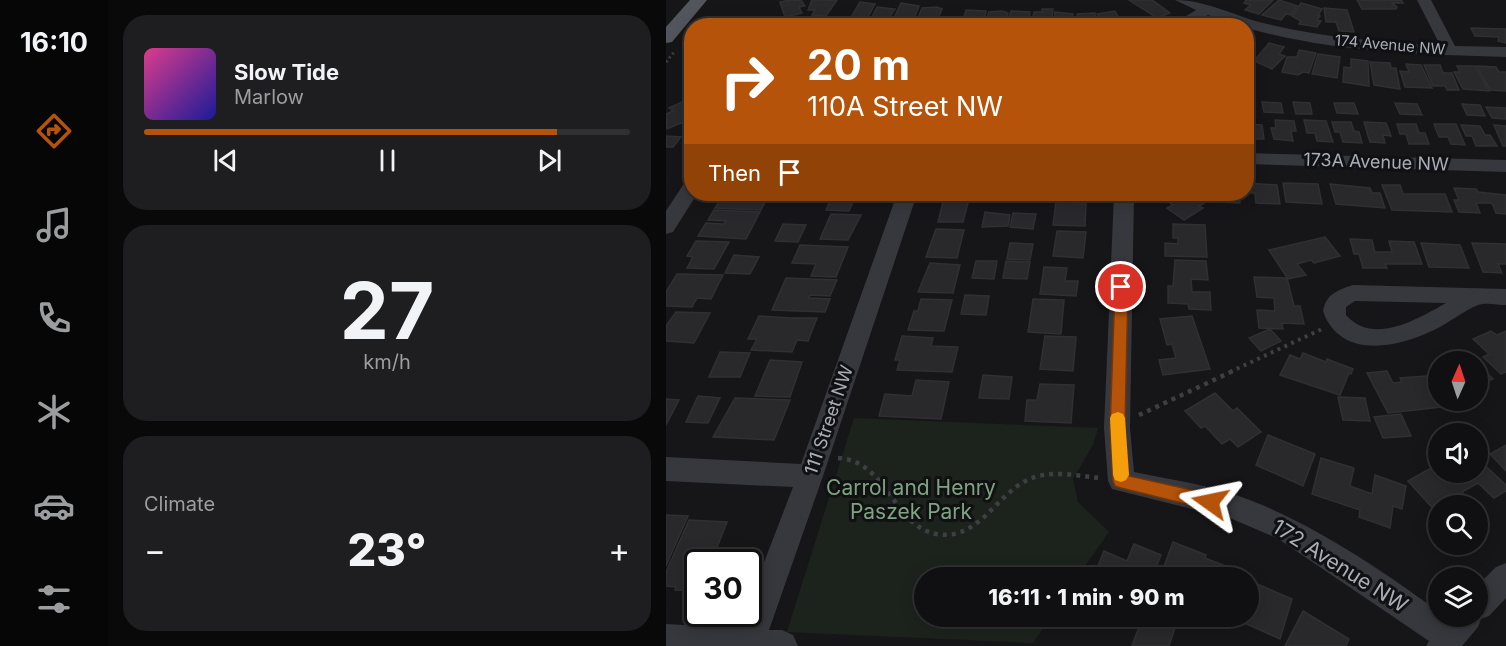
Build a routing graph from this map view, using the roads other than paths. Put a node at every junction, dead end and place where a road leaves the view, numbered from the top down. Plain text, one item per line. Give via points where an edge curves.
1 (699, 0) edge
2 (1182, 0) edge
3 (1424, 0) edge
4 (1207, 10) junction
5 (1192, 18) edge
6 (1229, 18) edge
7 (1254, 24) edge
8 (666, 38) edge
9 (1450, 50) junction
10 (1506, 52) edge
11 (1254, 158) edge
12 (1506, 166) edge
13 (684, 199) edge
14 (905, 201) edge
15 (1124, 201) edge
16 (666, 227) edge
17 (1477, 296) junction
18 (1506, 297) edge
19 (666, 469) edge
20 (810, 476) junction
21 (1506, 577) edge
22 (1488, 595) edge
23 (1453, 633) edge
24 (666, 639) edge
25 (748, 645) edge
26 (782, 646) edge

1 - 8 main road
2 - 4 street, 174 Avenue NW
3 - 9 street
4 - 5 street
4 - 6 street, 174 Avenue NW
7 - 9 street, 174 Avenue NW via 1360,46
9 - 10 street, 174 Avenue NW
11 - 12 street, 173A Avenue NW
13 - 16 street
14 - 20 street, 111 Street NW
15 - 23 street, 172 Avenue NW via 1118,428 1121,481 1234,507 1287,529
17 - 17 street via 1353,293 1337,301 1334,311 1338,321 1354,334 1373,338 1409,332
17 - 18 street
19 - 20 street
20 - 25 street, 111 Street NW
21 - 22 street
24 - 25 street
25 - 26 street

